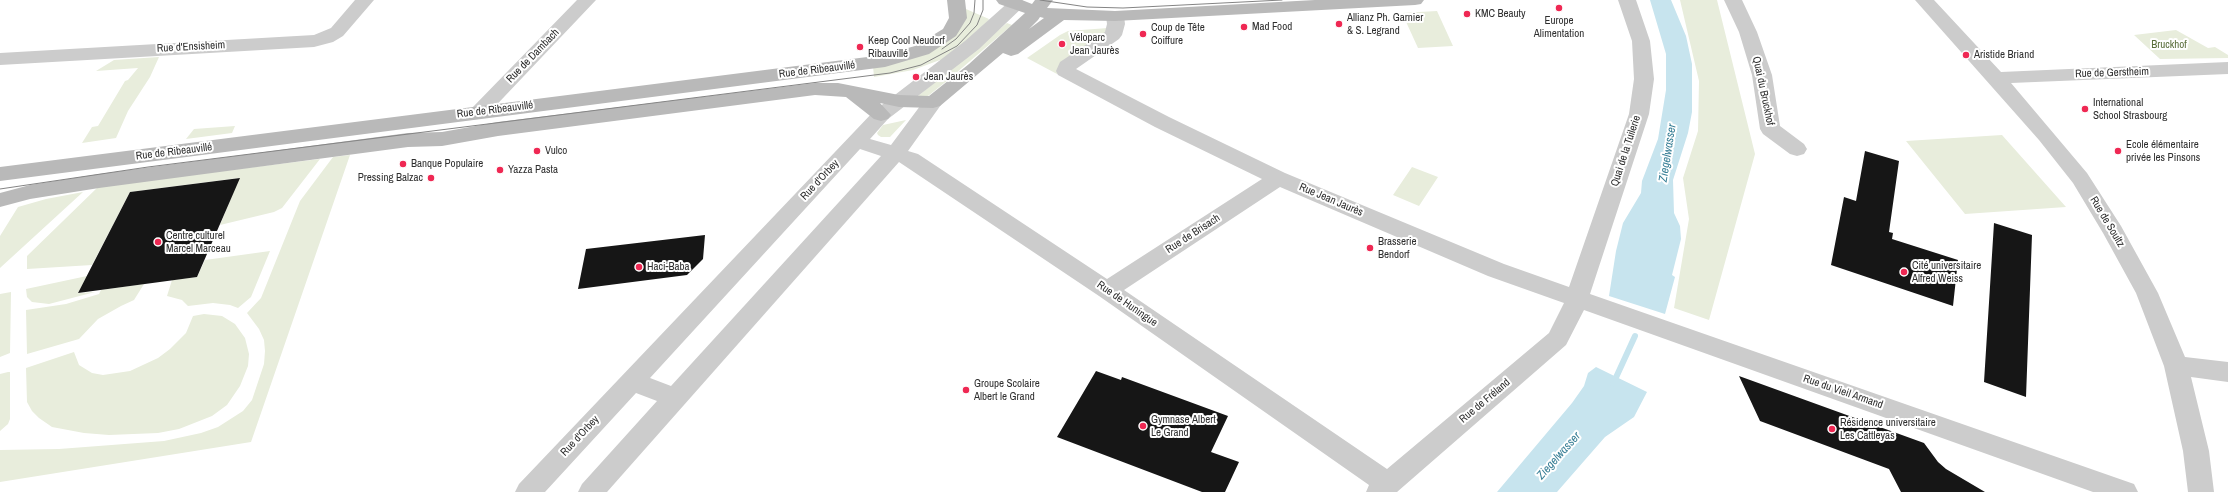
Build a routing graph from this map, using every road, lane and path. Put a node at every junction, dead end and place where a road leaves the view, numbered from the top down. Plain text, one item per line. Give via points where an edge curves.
1 (365, 0) edge
2 (587, 0) edge
3 (956, 0) edge
4 (1415, 0) edge
5 (1627, 0) edge
6 (1733, 0) edge
7 (1924, 0) edge
8 (1026, 3) edge
9 (1060, 15) junction
10 (1115, 16) junction
11 (0, 59) edge
12 (976, 68) junction
13 (2228, 68) edge
14 (1996, 78) junction
15 (850, 92) junction
16 (898, 101) junction
17 (933, 102) junction
18 (479, 112) junction
19 (881, 115) junction
20 (856, 141) junction
21 (1797, 148) dead end
22 (896, 153) junction
23 (0, 174) edge
24 (1278, 178) junction
25 (0, 200) edge
26 (1108, 290) junction
27 (1577, 298) junction
28 (1607, 309) joint
29 (2176, 366) junction
30 (2228, 372) edge
31 (632, 380) junction
32 (676, 398) junction
33 (1383, 488) edge
34 (528, 492) edge
35 (591, 492) edge
36 (2125, 492) edge
37 (2200, 492) edge

1 - 11 street, Rue d'Ensisheim via 337,32 314,41
2 - 18 street, Rue de Dambach
3 - 18 street, Rue de Ribeauvillé via 958,18 950,32 922,50 885,61
4 - 10 street
5 - 27 street, Quai de la Tuilerie via 1641,41 1644,79 1639,114
6 - 21 street, Quai du Bruckhof via 1748,32 1762,75 1770,129
7 - 14 street, Rue de Soultz
8 - 9 street
8 - 12 street
8 - 16 street, Rue d'Orbey
9 - 10 street
9 - 12 street via 1004,54
10 - 24 street, Rue Jean Jaurès via 1113,35 1067,66 1065,71 1162,122
12 - 17 street
13 - 14 street, Rue de Gerstheim
14 - 29 street, Rue de Soultz via 2080,178 2147,293
15 - 16 street, Rue de Ribeauvillé
15 - 19 street, Rue de Ribeauvillé
15 - 25 street, Rue de Ribeauvillé via 815,88 498,129 442,139 408,140 99,181 30,192
16 - 17 street, Rue de Ribeauvillé
16 - 19 street, Rue d'Orbey
17 - 22 street
18 - 23 street, Rue de Ribeauvillé
19 - 20 street, Rue d'Orbey
20 - 22 street, Rue de Huningue
20 - 31 street, Rue d'Orbey
22 - 26 street, Rue de Huningue via 912,159
22 - 32 street
24 - 26 street, Rue de Brisach
24 - 27 street, Rue Jean Jaurès via 1496,270
26 - 33 street, Rue de Huningue
27 - 28 street, Rue Jean Jaurès
27 - 33 street, Rue de Fréland via 1558,339
28 - 36 street, Rue du Vieil Armand
29 - 30 street
29 - 37 street, Rue de Soultz via 2196,451
31 - 32 street
31 - 34 street, Rue d'Orbey
32 - 35 street

